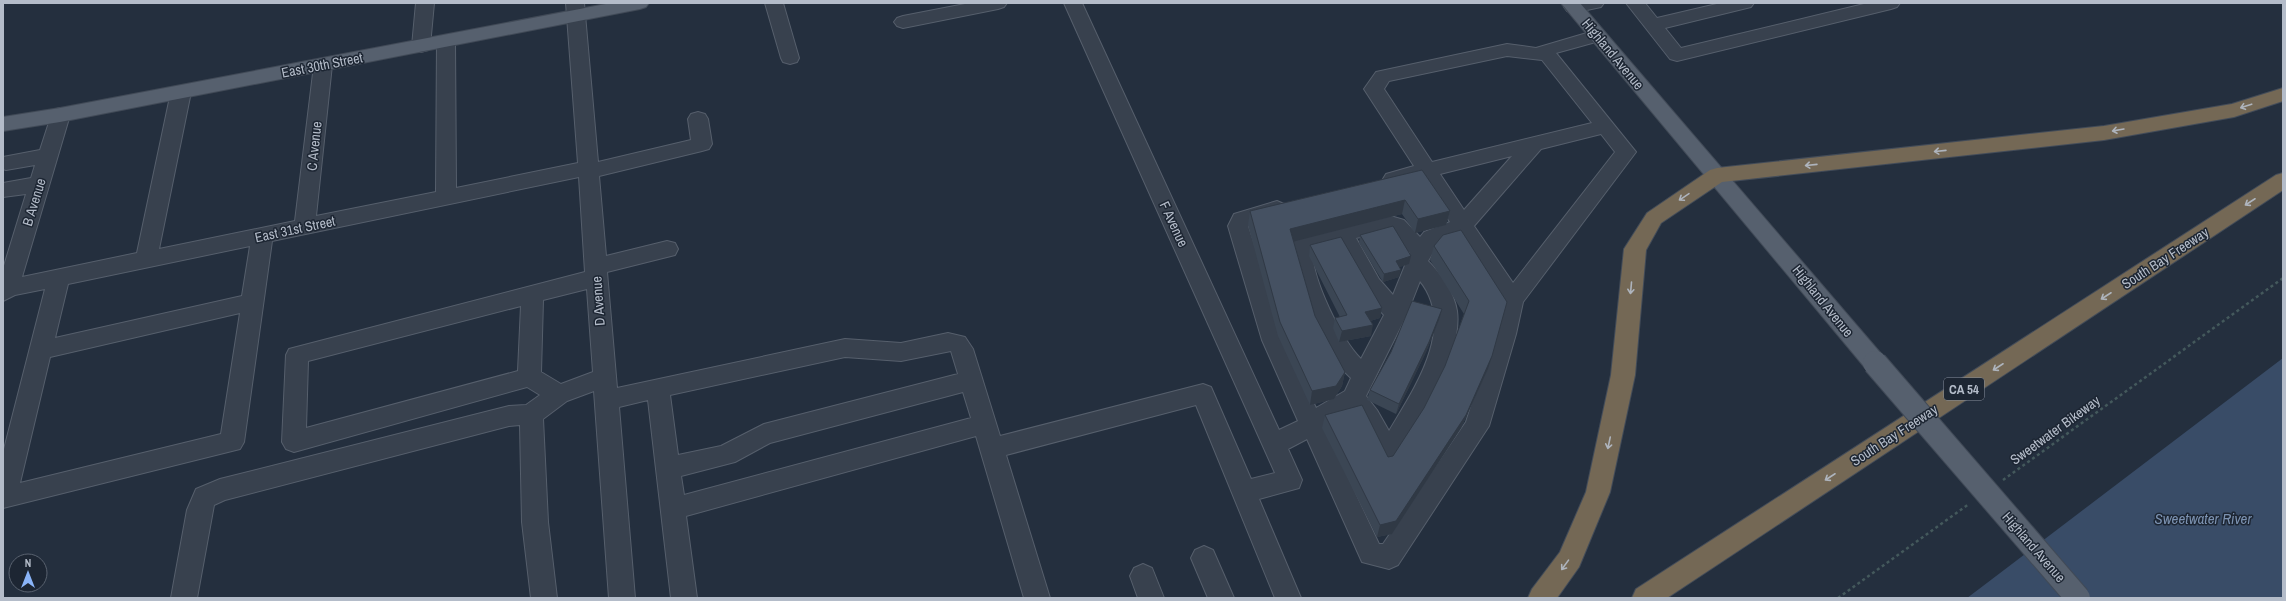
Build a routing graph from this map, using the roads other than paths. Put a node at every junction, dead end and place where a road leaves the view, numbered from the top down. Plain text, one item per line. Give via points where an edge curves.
1 (425, 3) edge
2 (640, 3) edge
3 (774, 3) edge
4 (998, 3) edge
5 (1073, 3) edge
6 (1595, 3) edge
7 (1635, 3) edge
8 (1745, 3) edge
9 (1815, 3) edge
10 (1891, 3) edge
11 (1571, 5) edge
12 (576, 9) edge
13 (1703, 13) junction
14 (1830, 18) junction
15 (904, 22) dead end
16 (1653, 25) junction
17 (1598, 36) junction
18 (446, 42) junction
19 (1730, 42) junction
20 (422, 46) junction
21 (1548, 54) junction
22 (790, 58) dead end
23 (323, 65) junction
24 (181, 92) junction
25 (2283, 94) edge
26 (60, 115) junction
27 (698, 119) dead end
28 (3, 124) edge
29 (1606, 126) junction
30 (1534, 144) junction
31 (48, 155) junction
32 (6, 163) dead end
33 (588, 170) junction
34 (1427, 170) junction
35 (1717, 176) junction
36 (2283, 180) edge
37 (40, 184) junction
38 (1376, 184) edge
39 (3, 190) edge
40 (446, 197) junction
41 (1294, 204) edge
42 (1463, 225) junction
43 (306, 226) junction
44 (1343, 232) junction
45 (262, 235) junction
46 (667, 249) dead end
47 (1419, 257) junction
48 (146, 259) junction
49 (596, 273) junction
50 (59, 278) junction
51 (6, 290) edge
52 (532, 294) junction
53 (1512, 300) junction
54 (252, 302) junction
55 (1396, 314) junction
56 (42, 350) junction
57 (1364, 376) junction
58 (529, 377) junction
59 (972, 380) junction
60 (605, 389) junction
61 (658, 389) junction
62 (559, 394) junction
63 (1353, 398) junction
64 (531, 415) junction
65 (985, 424) junction
66 (1313, 425) junction
67 (1274, 444) junction
68 (992, 448) junction
69 (668, 468) junction
70 (1244, 492) junction
71 (673, 509) junction
72 (1204, 558) dead end
73 (184, 598) edge
74 (544, 598) edge
75 (622, 598) edge
76 (684, 598) edge
77 (1037, 598) edge
78 (1222, 598) edge
79 (1288, 598) edge
80 (1541, 598) edge
81 (1646, 598) edge
82 (2078, 598) edge

1 - 20 street
2 - 12 main road, East 30th Street
3 - 22 street
4 - 15 street
5 - 67 street, F Avenue
6 - 11 street
7 - 16 street
8 - 13 street
9 - 14 street
10 - 14 street
11 - 17 main road, Highland Avenue
12 - 18 main road, East 30th Street
12 - 33 street, D Avenue
13 - 16 street
13 - 19 street
14 - 19 street
16 - 19 street via 1677,54
17 - 21 street via 1544,50
17 - 35 main road, Highland Avenue
18 - 20 main road, East 30th Street
18 - 40 street
20 - 23 main road, East 30th Street
21 - 29 street
21 - 34 street via 1507,50 1383,76 1374,89
23 - 24 main road, East 30th Street
23 - 43 street, C Avenue
24 - 26 main road, East 30th Street
24 - 48 street
25 -> 35 highway via 2234,110 2104,133
26 - 28 main road, East 30th Street
26 - 31 street, B Avenue
27 - 33 street, East 31st Street via 702,144
29 - 30 street
29 - 53 street via 1626,152
30 - 34 street
30 - 42 street
31 - 32 street
31 - 37 street, B Avenue
33 - 40 street, East 31st Street
33 - 49 street, D Avenue
34 - 38 street
34 - 42 street
35 -> 80 highway via 1654,218 1635,249 1623,375 1598,492 1570,559
35 - 82 main road, Highland Avenue, bridge
36 -> 81 highway, South Bay Freeway / CA 54
37 - 39 street
37 - 51 street, B Avenue
40 - 43 street, East 31st Street
41 - 66 street via 1242,219 1238,226 1273,340
42 - 47 street via 1431,238
42 - 53 street
43 - 45 street, East 31st Street
44 - 47 street via 1387,223 1397,225
44 - 55 street via 1371,285
44 - 57 street via 1310,240 1301,247 1299,253 1309,284 1338,349
45 - 48 street, East 31st Street
45 - 54 street
46 - 49 street
47 - 55 street
47 - 63 street via 1434,282 1446,312 1444,342 1410,417 1388,453 1369,417
48 - 50 street, East 31st Street
49 - 52 street
49 - 60 street, D Avenue
50 - 51 street, East 31st Street
50 - 56 street
52 - 58 street
52 - 58 street via 297,355 294,442
53 - 66 street via 1505,334 1477,426 1389,557 1371,554
54 - 56 street
54 - 56 street via 232,442 4,498
55 - 57 street
57 - 63 street
58 - 62 street
59 - 61 street via 962,349 957,344 948,342 901,352 845,348
59 - 65 street
59 - 69 street via 764,434 726,455
60 - 61 street
60 - 62 street
60 - 75 street, D Avenue
61 - 69 street
62 - 64 street
63 - 66 street via 1327,413
64 - 73 street via 494,420 220,490 205,497 199,510
64 - 74 street via 535,522
65 - 68 street
65 - 71 street
66 - 67 street
67 - 70 street, F Avenue via 1290,480
68 - 70 street via 1203,394
68 - 77 street
69 - 71 street
70 - 79 street
71 - 76 street
72 - 78 street

